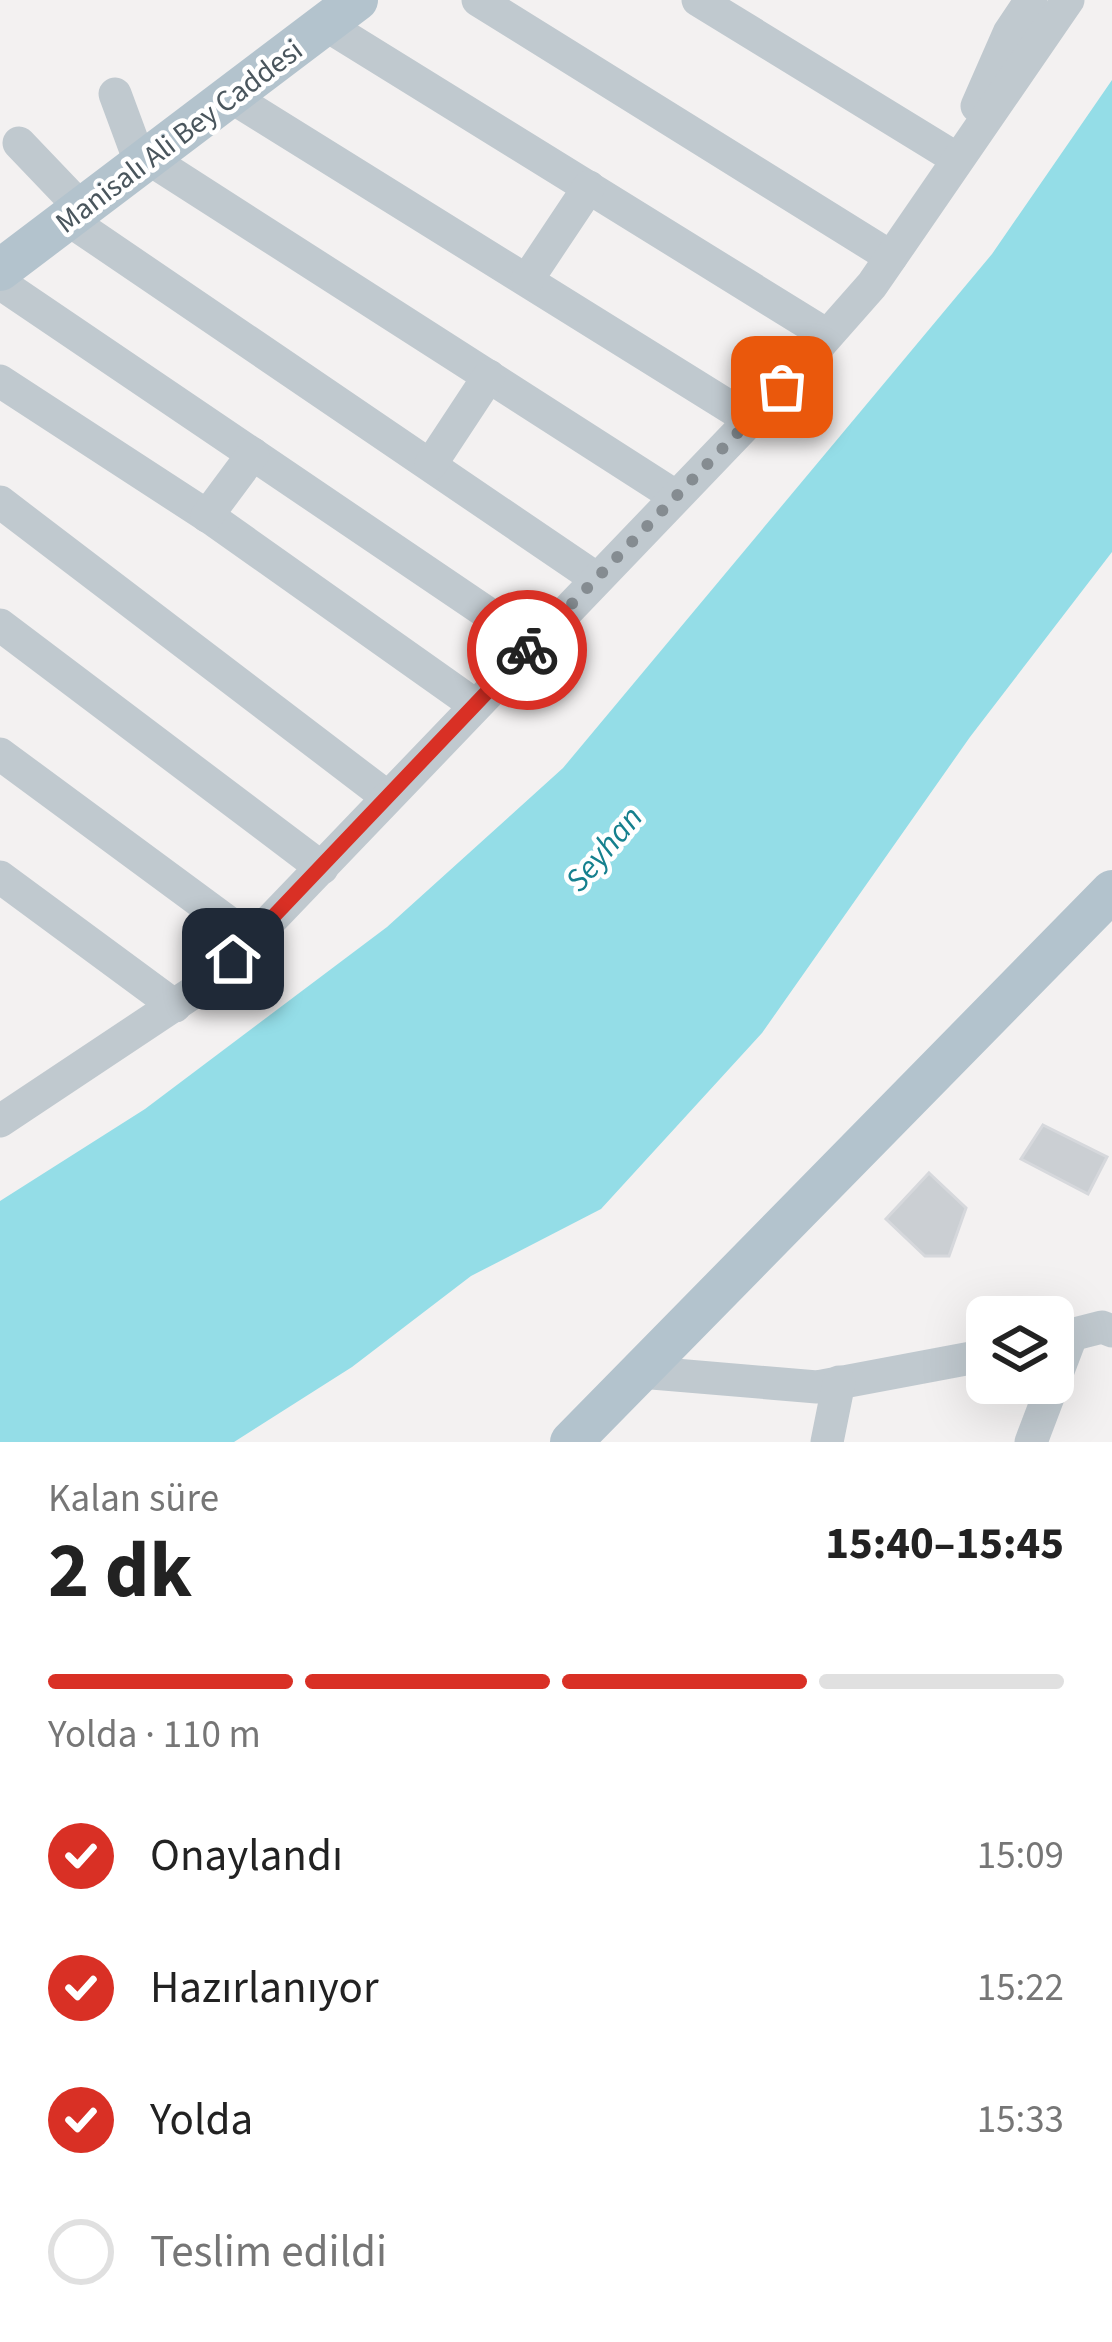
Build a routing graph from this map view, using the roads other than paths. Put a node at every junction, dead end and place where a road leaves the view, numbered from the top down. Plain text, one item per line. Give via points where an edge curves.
1 (478, 0) edge
2 (698, 0) edge
3 (1031, 0) edge
4 (1068, 0) edge
5 (342, 13) edge
6 (115, 94) dead end
7 (233, 98) junction
8 (19, 143) dead end
9 (147, 163) junction
10 (950, 168) junction
11 (589, 187) junction
12 (76, 215) junction
13 (891, 257) junction
14 (0, 270) edge
15 (527, 280) junction
16 (0, 283) edge
17 (827, 335) junction
18 (489, 376) junction
19 (0, 381) edge
20 (749, 419) junction
21 (253, 454) junction
22 (431, 464) junction
23 (675, 496) junction
24 (0, 502) edge
25 (207, 516) junction
26 (597, 579) junction
27 (0, 626) edge
28 (532, 644) junction
29 (475, 705) junction
30 (0, 754) edge
31 (386, 796) junction
32 (322, 868) junction
33 (0, 878) edge
34 (1112, 891) edge
35 (251, 939) junction
36 (175, 1006) junction
37 (0, 1121) edge
38 (1112, 1331) edge
39 (1074, 1334) edge
40 (966, 1358) edge
41 (640, 1372) junction
42 (839, 1382) junction
43 (1043, 1404) edge
44 (571, 1442) edge
45 (827, 1442) edge
46 (1031, 1442) edge

1 - 13 street
2 - 10 street
3 - 10 street
4 - 10 street
5 - 7 main road, Manisalı Ali Bey Caddesi
5 - 11 street
6 - 9 street
7 - 9 main road, Manisalı Ali Bey Caddesi
7 - 15 street
8 - 12 street
9 - 12 main road, Manisalı Ali Bey Caddesi
9 - 18 street
10 - 13 street
11 - 15 street
11 - 17 street
12 - 14 main road, Manisalı Ali Bey Caddesi
12 - 22 street
13 - 17 street
15 - 20 street
16 - 21 street
17 - 20 street
18 - 22 street
18 - 23 street
19 - 25 street
20 - 23 street
21 - 25 street
21 - 28 street
22 - 26 street
23 - 26 street
24 - 31 street
25 - 29 street
26 - 28 street
27 - 32 street
28 - 29 street
29 - 31 street
30 - 35 street
31 - 32 street
32 - 35 street
33 - 36 street
34 - 41 main road
35 - 36 street
36 - 37 street
38 - 39 street
40 - 42 street
41 - 42 street via 817,1387
41 - 44 main road
42 - 45 street
43 - 46 street

